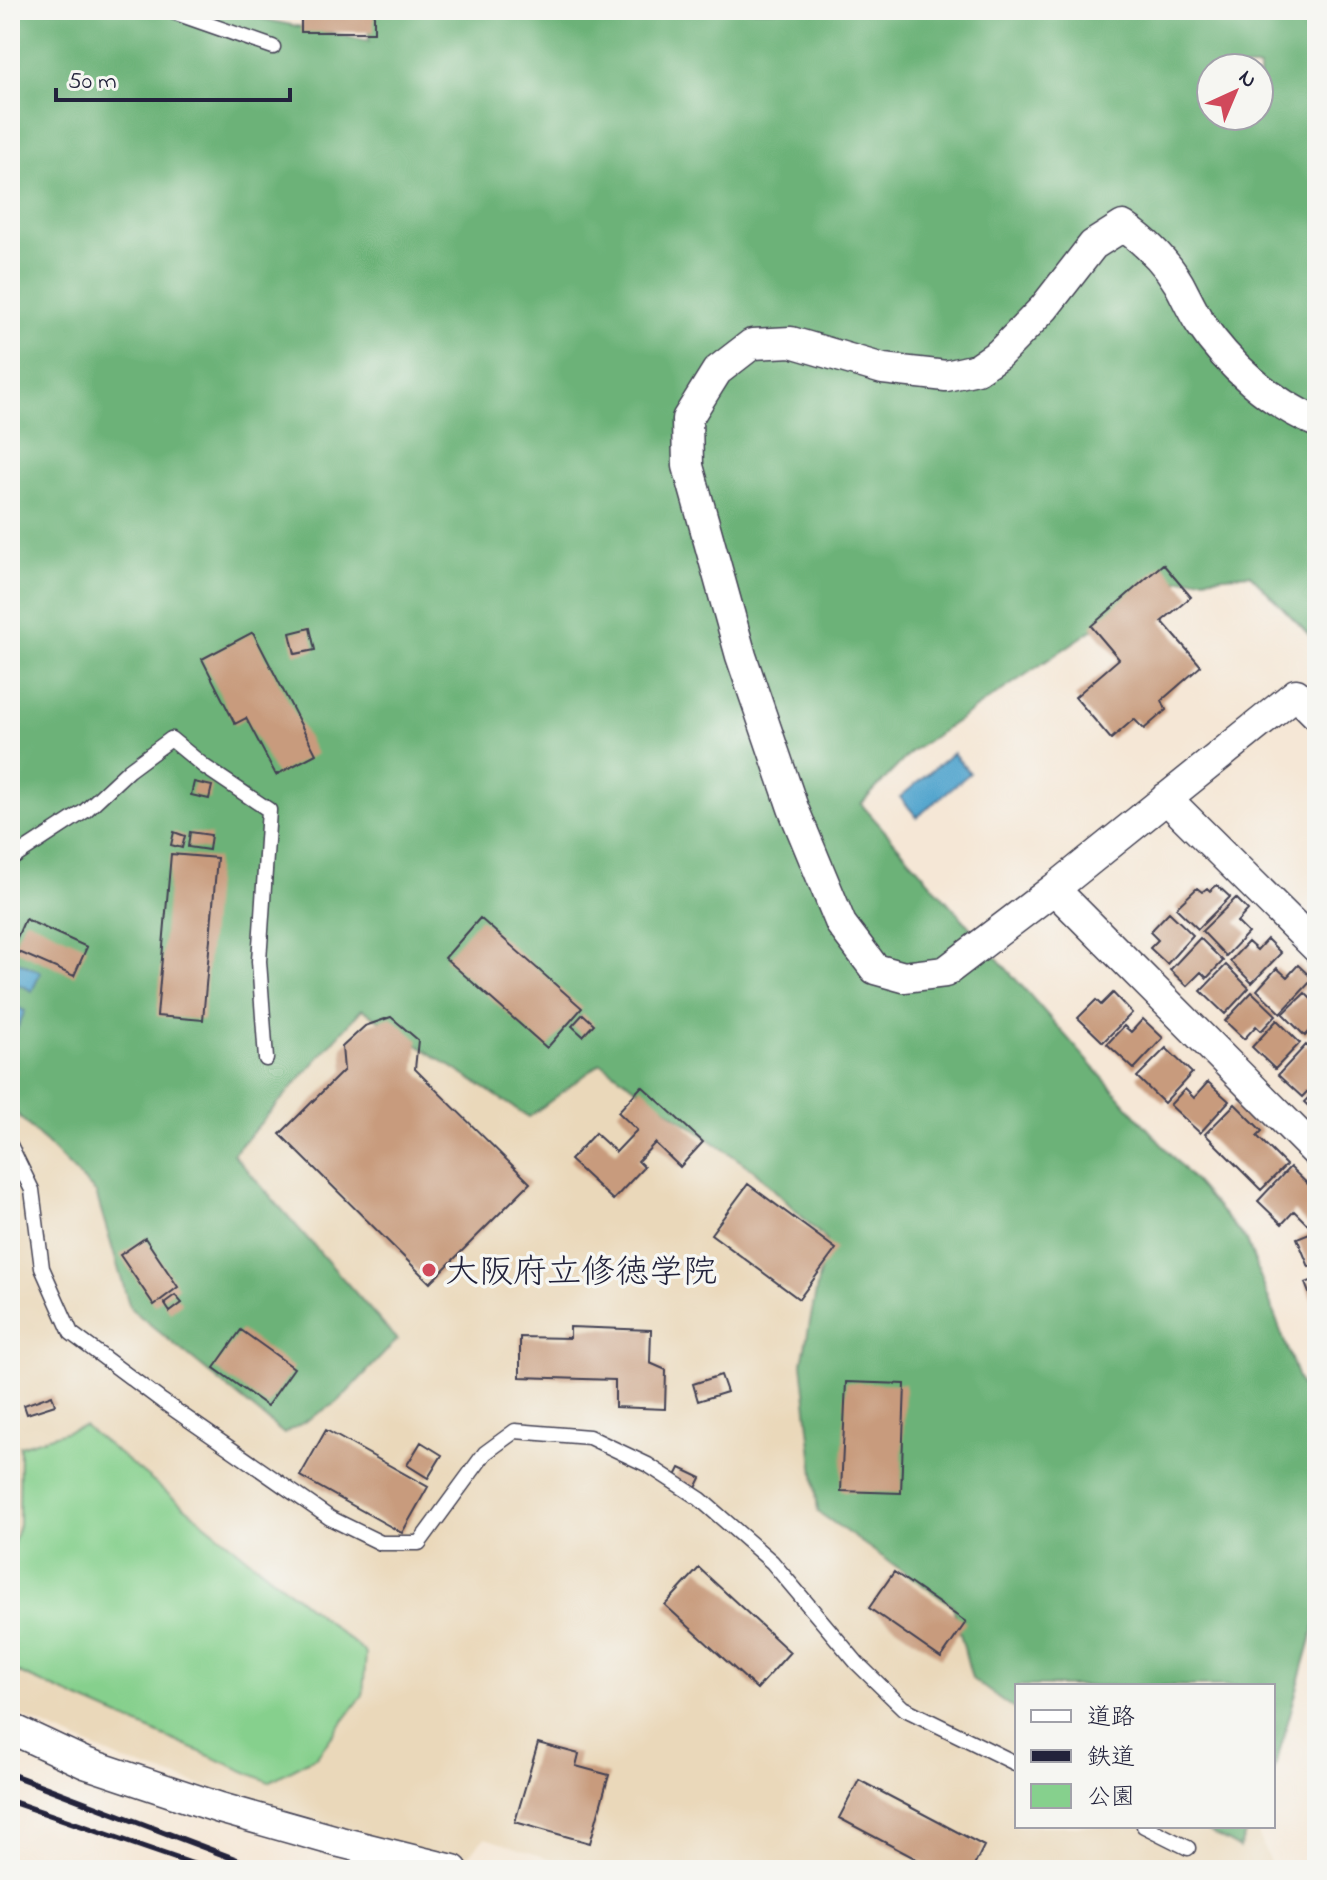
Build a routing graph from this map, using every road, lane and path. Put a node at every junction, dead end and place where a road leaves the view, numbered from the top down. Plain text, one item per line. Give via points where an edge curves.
1 (167, 10) edge
2 (273, 47) dead end
3 (1317, 422) edge
4 (1317, 715) edge
5 (1166, 798) junction
6 (10, 860) edge
7 (1054, 889) junction
8 (1317, 948) edge
9 (266, 1059) dead end
10 (10, 1145) edge
11 (1317, 1153) edge
12 (10, 1728) edge
13 (1015, 1763) edge
14 (1148, 1828) edge
15 (1188, 1848) dead end
16 (453, 1870) edge

1 - 2 lane
3 - 7 street via 1291,411 1242,373 1200,324 1177,281 1147,242 1123,226 1093,245 1044,308 977,369 946,376 883,369 791,342 752,344 717,371 687,419 688,466 741,656 793,808 841,924 875,969 904,977 945,972
4 - 5 street via 1296,694
5 - 7 street
5 - 8 street
6 - 9 lane via 85,811 171,739 269,810 259,961
7 - 11 street
10 - 13 lane via 32,1190 42,1268 71,1333 330,1518 381,1543 419,1543 485,1453 515,1431 589,1437 648,1465 700,1499 772,1562 857,1663 903,1708
12 - 16 street via 85,1763 220,1808
14 - 15 lane

